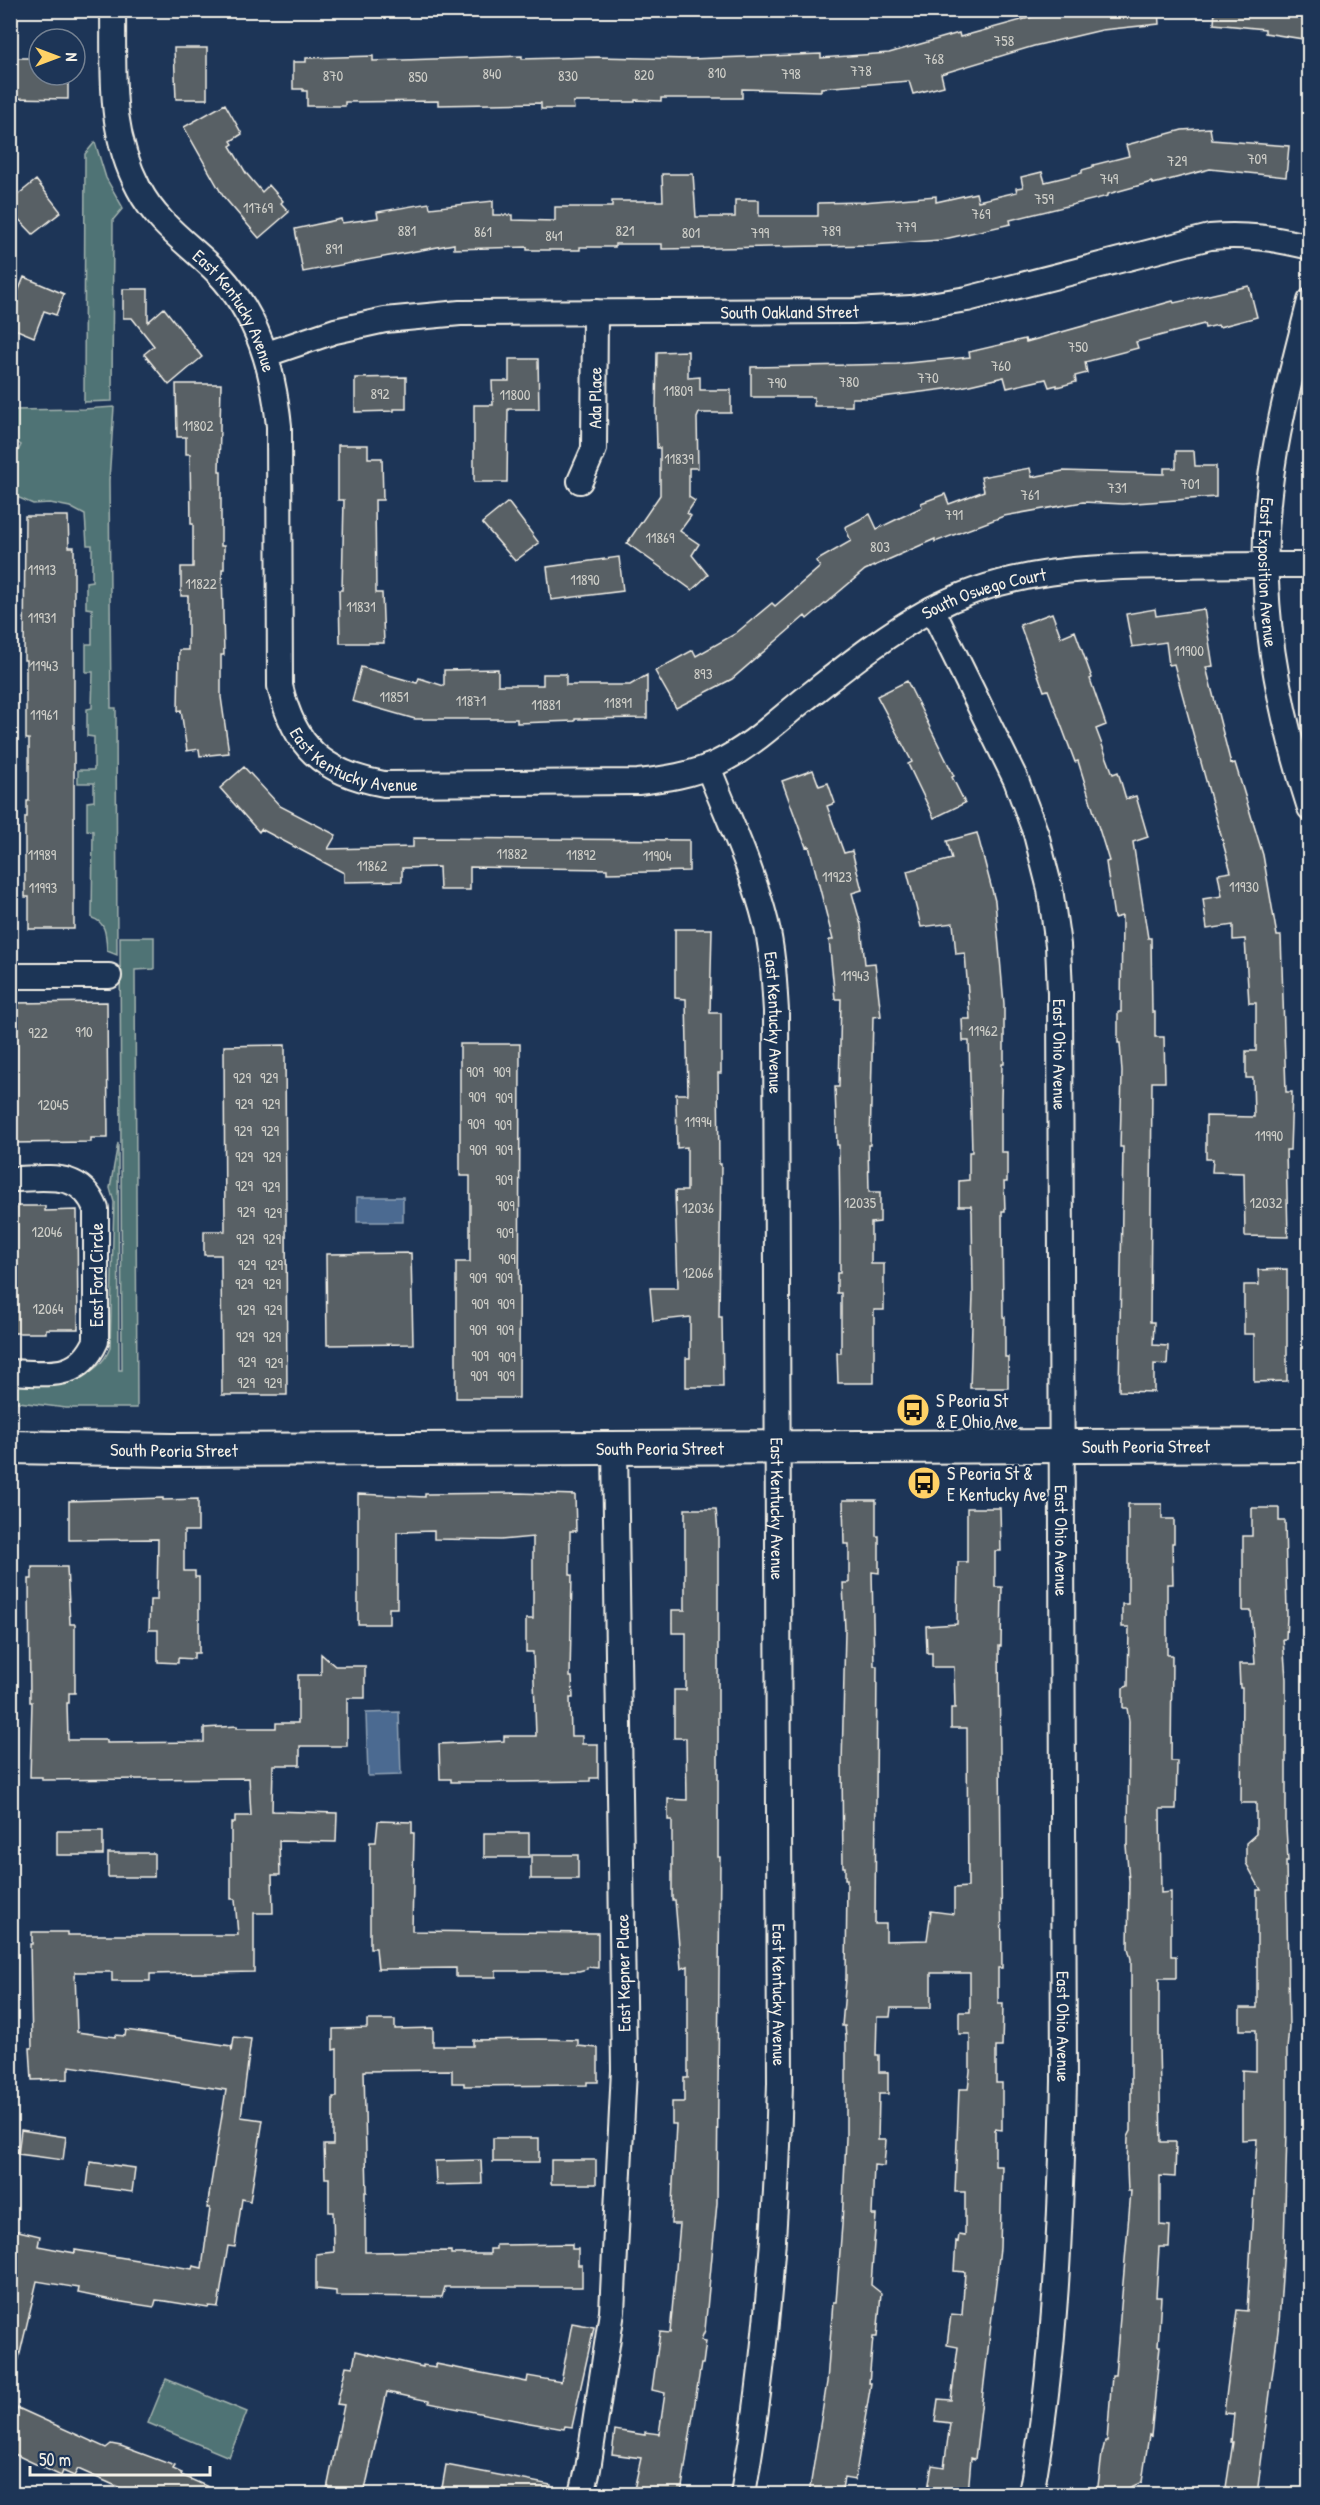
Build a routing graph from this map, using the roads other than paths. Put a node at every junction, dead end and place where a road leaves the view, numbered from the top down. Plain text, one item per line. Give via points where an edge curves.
1 (113, 10) edge
2 (1310, 247) edge
3 (1310, 301) edge
4 (595, 312) junction
5 (267, 354) junction
6 (580, 481) dead end
7 (1265, 565) junction
8 (1310, 565) edge
9 (932, 609) junction
10 (708, 767) junction
11 (1310, 808) edge
12 (10, 976) edge
13 (109, 976) dead end
14 (10, 1179) edge
15 (10, 1372) edge
16 (1310, 1445) edge
17 (1062, 1446) junction
18 (10, 1447) edge
19 (615, 1448) junction
20 (778, 1448) junction
21 (582, 2494) edge
22 (743, 2494) edge
23 (1031, 2494) edge

1 - 5 street, East Kentucky Avenue via 114,103 127,163 158,217 217,272 239,299
2 - 4 street, South Oakland Street via 1271,237 1210,237 967,298 911,308
3 - 7 street, East Exposition Avenue via 1280,421 1269,492
4 - 5 street, South Oakland Street via 410,317 335,332
4 - 6 street, Ada Place via 594,449
5 - 10 street, East Kentucky Avenue via 279,426 280,686 294,730 312,752 330,767 356,779 384,784 638,782 672,778
7 - 8 street, South Oswego Court
7 - 9 street, South Oswego Court via 1057,570 1014,579
7 - 11 street, East Exposition Avenue via 1277,687 1293,758
9 - 10 street, South Oswego Court via 876,643 748,746
9 - 17 street, East Ohio Avenue via 1016,780 1050,889 1060,993
10 - 20 street, East Kentucky Avenue via 754,885 773,965
12 - 13 street
14 - 15 street, East Ford Circle via 65,1179 79,1184 96,1209 96,1341 89,1355 79,1366 67,1371
16 - 17 main road, South Peoria Street
17 - 20 main road, South Peoria Street
17 - 23 street, East Ohio Avenue via 1061,2213 1052,2344
18 - 19 main road, South Peoria Street
19 - 20 main road, South Peoria Street
19 - 21 street, East Kepner Place via 624,2070 612,2312
20 - 22 street, East Kentucky Avenue via 777,2199 767,2328

